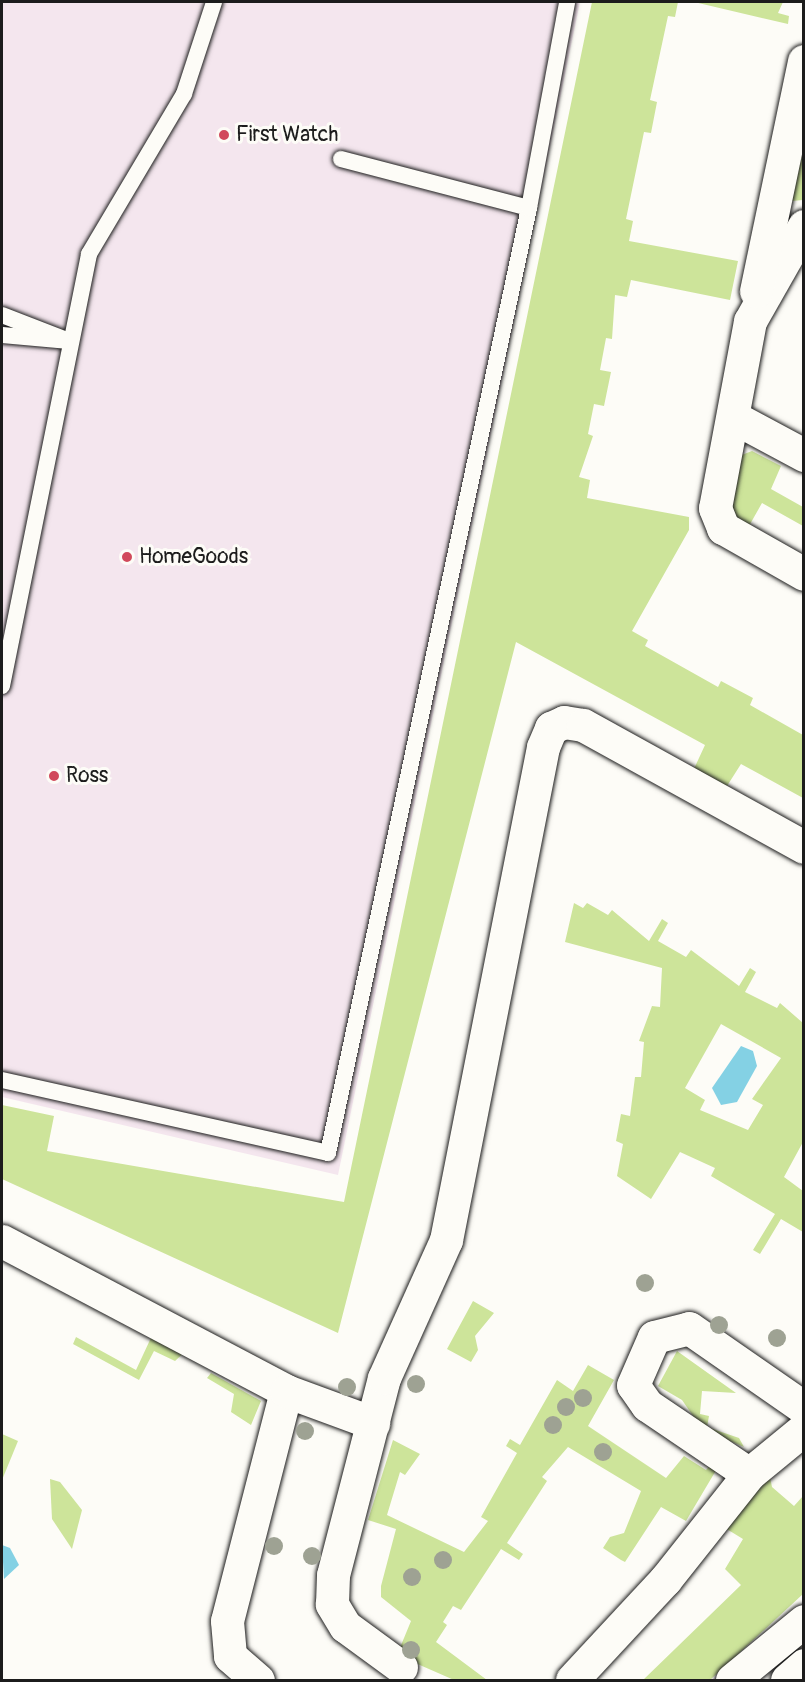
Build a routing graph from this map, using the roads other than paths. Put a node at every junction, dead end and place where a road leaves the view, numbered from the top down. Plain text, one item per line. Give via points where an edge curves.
1 (214, 2) edge
2 (567, 2) edge
3 (804, 61) edge
4 (341, 159) dead end
5 (530, 208) junction
6 (804, 226) edge
7 (2, 315) edge
8 (750, 321) junction
9 (2, 335) edge
10 (69, 341) junction
11 (733, 417) junction
12 (804, 455) edge
13 (804, 574) edge
14 (2, 686) edge
15 (804, 848) edge
16 (2, 1080) edge
17 (2, 1242) edge
18 (286, 1391) junction
19 (804, 1408) edge
20 (373, 1424) junction
21 (804, 1429) edge
22 (749, 1474) junction
23 (804, 1621) edge
24 (804, 1665) edge
25 (403, 1676) edge
26 (258, 1680) edge
27 (572, 1680) edge
28 (732, 1680) edge
29 (787, 1680) edge

1 - 10 lane via 184,94 88,254
2 - 5 lane
3 - 8 street
4 - 5 lane
5 - 16 lane via 328,1153
6 - 8 street
7 - 10 lane
8 - 11 street
9 - 10 lane
10 - 14 lane
11 - 12 street
11 - 13 street via 715,514 723,528
15 - 20 street via 583,725 564,722 551,728 446,1240 384,1378
17 - 18 street
18 - 20 street
18 - 26 street via 226,1621 230,1656
19 - 22 street via 689,1328 654,1337 633,1385 647,1405
20 - 25 street via 333,1575 332,1604 345,1626
21 - 22 street
22 - 27 street via 665,1580
23 - 28 street
24 - 29 street

